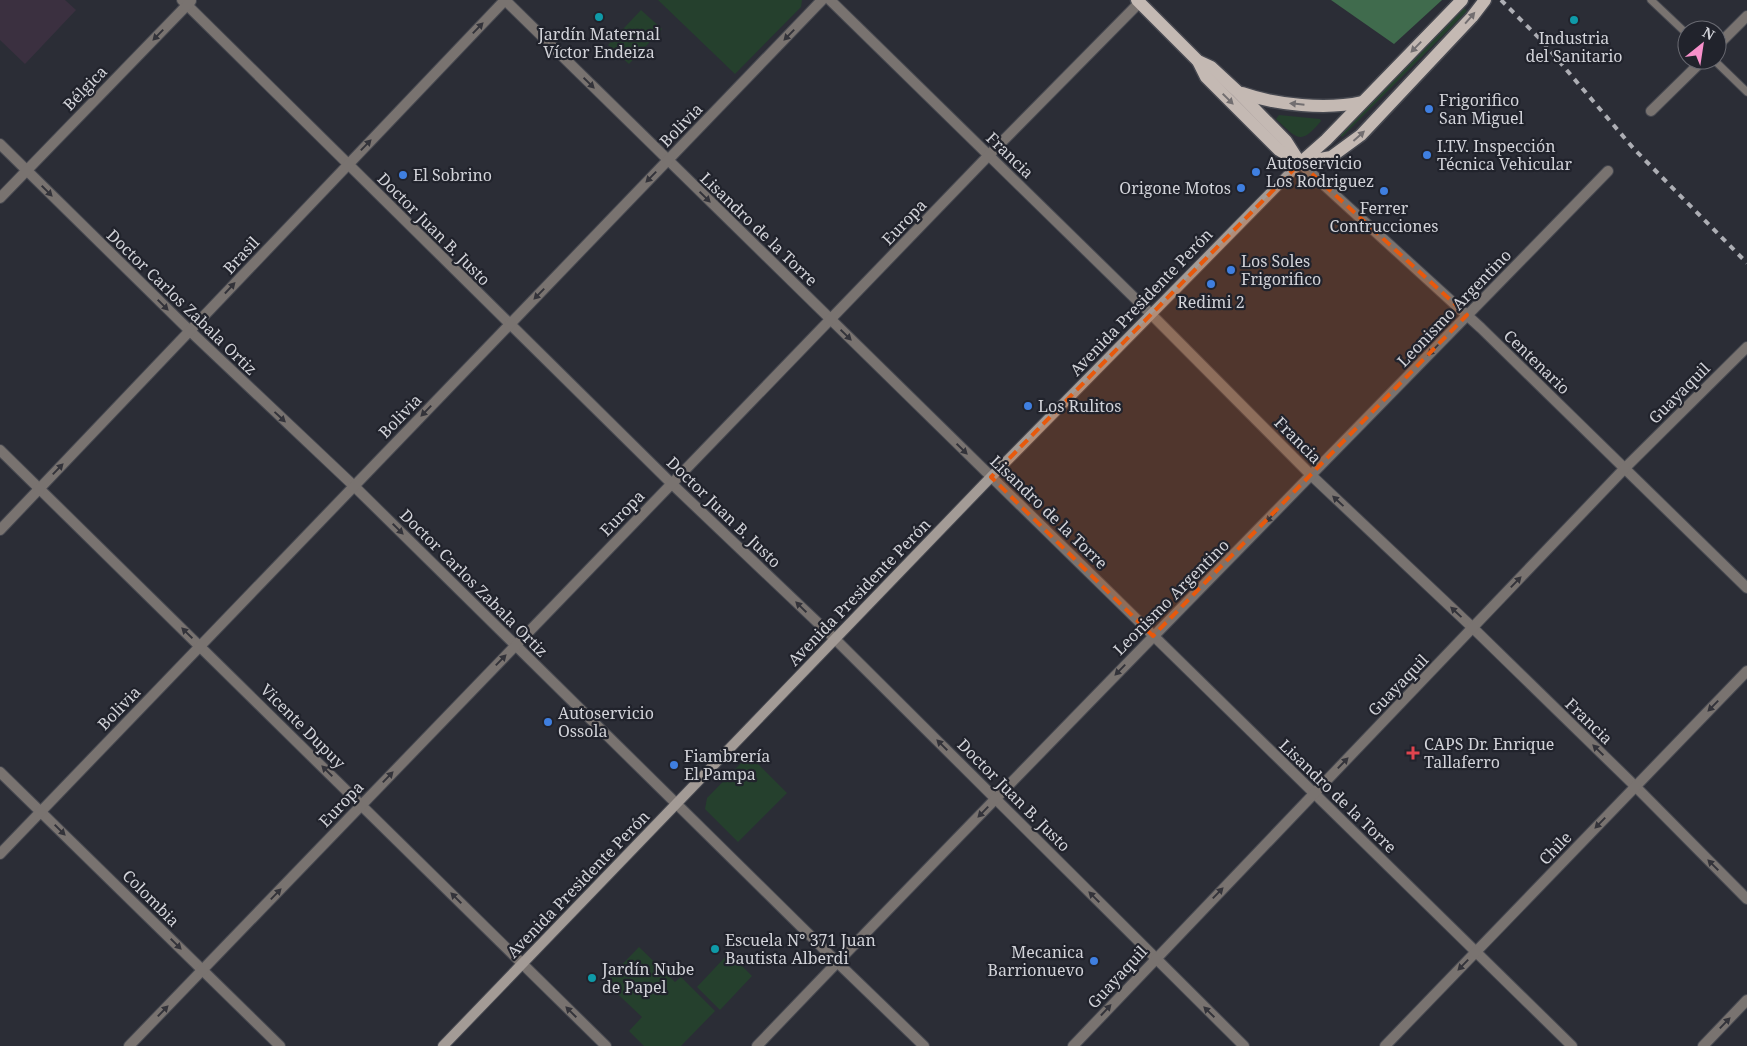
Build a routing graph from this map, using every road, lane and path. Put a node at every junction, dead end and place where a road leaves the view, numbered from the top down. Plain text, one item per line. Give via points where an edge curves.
1 (505, 0) edge
2 (822, 0) edge
3 (830, 0) edge
4 (1462, 0) edge
5 (1485, 0) edge
6 (1651, 0) edge
7 (1138, 1) edge
8 (187, 2) edge
9 (1747, 16) edge
10 (1677, 25) edge
11 (1727, 36) edge
12 (1198, 61) junction
13 (1693, 70) edge
14 (1724, 70) edge
15 (1237, 91) junction
16 (1747, 92) edge
17 (1363, 102) junction
18 (1651, 112) dead end
19 (0, 144) edge
20 (989, 155) junction
21 (668, 160) junction
22 (1300, 163) junction
23 (347, 165) junction
24 (26, 171) junction
25 (1608, 171) dead end
26 (0, 198) edge
27 (1152, 315) junction
28 (1467, 315) junction
29 (830, 319) junction
30 (510, 324) junction
31 (190, 331) junction
32 (1747, 347) edge
33 (0, 450) edge
34 (1626, 468) junction
35 (1312, 476) junction
36 (991, 477) junction
37 (671, 483) junction
38 (354, 486) junction
39 (40, 489) junction
40 (0, 530) edge
41 (1747, 588) edge
42 (1473, 628) junction
43 (1153, 636) junction
44 (836, 640) junction
45 (515, 645) junction
46 (200, 646) junction
47 (1747, 671) edge
48 (0, 772) edge
49 (1636, 787) junction
50 (1314, 794) junction
51 (996, 798) junction
52 (677, 804) junction
53 (361, 805) junction
54 (41, 811) junction
55 (0, 854) edge
56 (1747, 899) edge
57 (1476, 952) junction
58 (1155, 959) junction
59 (837, 962) junction
60 (523, 964) junction
61 (203, 970) junction
62 (1747, 1000) edge
63 (129, 1046) edge
64 (280, 1046) edge
65 (443, 1046) edge
66 (606, 1046) edge
67 (757, 1046) edge
68 (924, 1046) edge
69 (1073, 1046) edge
70 (1244, 1046) edge
71 (1385, 1046) edge
72 (1572, 1046) edge
73 (1703, 1046) edge

1 -> 21 street, Lisandro de la Torre
23 -> 1 street, Brasil
2 -> 21 street, Bolivia
3 - 20 street, Francia
4 -> 17 main road, Avenida Presidente Perón
22 -> 5 main road via 1331,157 1361,135
6 - 10 lane
7 - 12 main road
7 - 20 street, Europa
8 - 23 street, Doctor Juan B. Justo
8 -> 24 street, Bélgica
9 - 11 street
12 - 15 main road via 1211,67
12 -> 22 main road via 1206,77 1279,150
13 - 18 street
14 - 16 lane
17 -> 15 main road via 1328,107 1270,101
15 - 22 main road via 1286,141
17 - 22 main road, Avenida Presidente Perón
19 - 24 street, Doctor Carlos Zabala Ortiz
20 - 27 street, Francia
20 - 29 street, Europa
21 -> 29 street, Lisandro de la Torre
21 -> 30 street, Bolivia
22 - 27 main road, Avenida Presidente Perón
22 - 28 street, Centenario
23 - 30 street, Doctor Juan B. Justo
31 -> 23 street, Brasil
24 - 26 street, Bélgica
24 -> 31 street, Doctor Carlos Zabala Ortiz
25 - 28 street, Leonismo Argentino
27 - 35 street, Francia
27 - 36 main road, Avenida Presidente Perón
28 - 34 street, Centenario
28 -> 35 street, Leonismo Argentino
29 -> 36 street, Lisandro de la Torre
29 - 37 street, Europa
30 - 37 street, Doctor Juan B. Justo
30 -> 38 street, Bolivia
31 -> 38 street, Doctor Carlos Zabala Ortiz
39 -> 31 street, Brasil
32 - 34 street, Guayaquil
33 - 39 street, Vicente Dupuy
34 - 41 street, Centenario
42 -> 34 street, Guayaquil
42 -> 35 street, Francia
35 -> 43 street, Leonismo Argentino
36 - 43 street, Lisandro de la Torre
36 - 44 main road, Avenida Presidente Perón
44 -> 37 street, Doctor Juan B. Justo
37 - 45 street, Europa
38 -> 45 street, Doctor Carlos Zabala Ortiz
38 - 46 street, Bolivia
39 - 40 street, Brasil
46 -> 39 street, Vicente Dupuy
49 -> 42 street, Francia
50 -> 42 street, Guayaquil
43 - 50 street, Lisandro de la Torre
43 -> 51 street, Leonismo Argentino
51 -> 44 street, Doctor Juan B. Justo
44 - 52 main road, Avenida Presidente Perón
45 - 52 street, Doctor Carlos Zabala Ortiz
53 -> 45 street, Europa
53 -> 46 street, Vicente Dupuy
46 - 54 street, Bolivia
47 -> 49 street, Chile
48 - 54 street, Colombia
56 -> 49 street, Francia
49 -> 57 street, Chile
50 - 57 street, Lisandro de la Torre
58 -> 50 street, Guayaquil
58 -> 51 street, Doctor Juan B. Justo
51 -> 59 street, Leonismo Argentino
52 - 59 street, Doctor Carlos Zabala Ortiz
52 - 60 main road, Avenida Presidente Perón
60 -> 53 street, Vicente Dupuy
61 -> 53 street, Europa
54 - 55 street, Bolivia
54 -> 61 street, Colombia
57 -> 71 street, Chile
57 - 72 street, Lisandro de la Torre
69 -> 58 street, Guayaquil
70 -> 58 street, Doctor Juan B. Justo
59 - 67 street, Leonismo Argentino
59 - 68 street, Doctor Carlos Zabala Ortiz
60 - 65 main road, Avenida Presidente Perón
66 -> 60 street, Vicente Dupuy
63 -> 61 street, Europa
61 - 64 street, Colombia
73 -> 62 street

